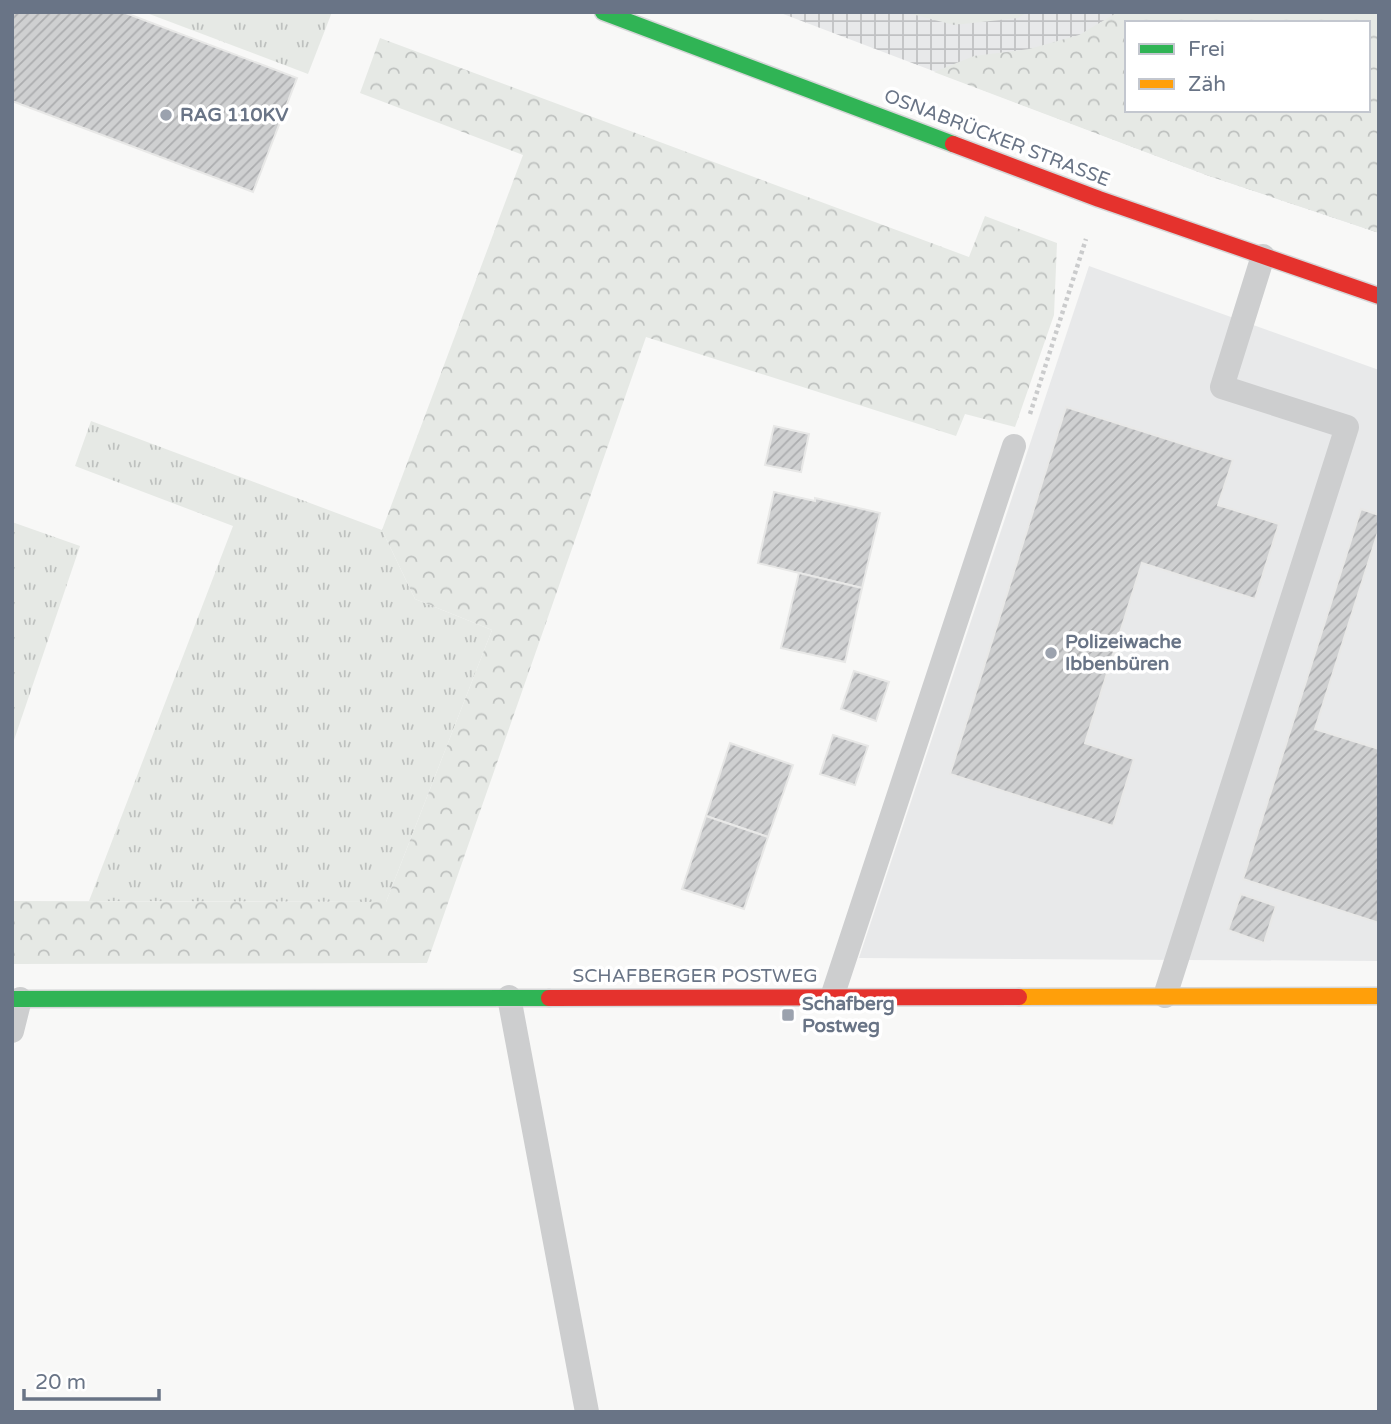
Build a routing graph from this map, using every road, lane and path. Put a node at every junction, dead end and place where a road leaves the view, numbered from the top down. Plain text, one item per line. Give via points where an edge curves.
1 (603, 12) edge
2 (1100, 199) junction
3 (1263, 256) junction
4 (1379, 296) edge
5 (1014, 446) joint
6 (1166, 996) junction
7 (1379, 996) edge
8 (509, 997) junction
9 (832, 997) junction
10 (16, 999) edge
11 (12, 1031) edge
12 (587, 1412) edge

1 - 2 street, OSNABRÜCKER STRASSE
2 - 3 street, OSNABRÜCKER STRASSE
2 - 5 path via 1025,429
3 - 4 street, OSNABRÜCKER STRASSE
3 - 6 lane via 1222,387 1347,427
5 - 9 lane
6 - 7 street, SCHAFBERGER POSTWEG
6 - 9 street, SCHAFBERGER POSTWEG
8 - 9 street, SCHAFBERGER POSTWEG
8 - 10 street, SCHAFBERGER POSTWEG
8 - 12 lane
10 - 11 lane

